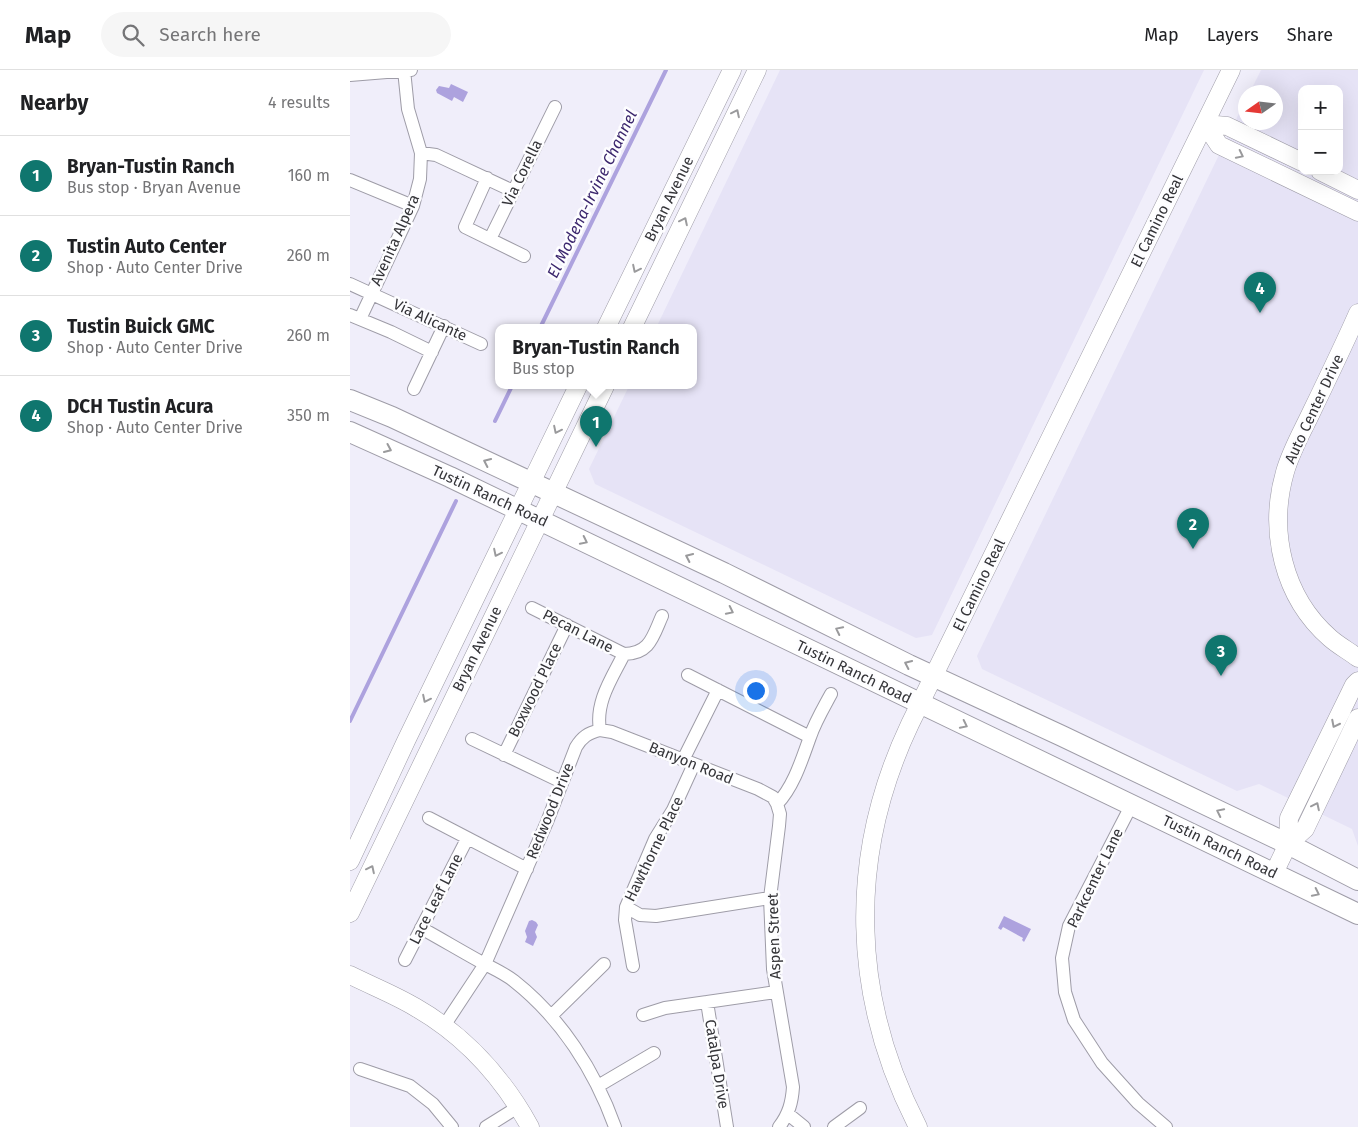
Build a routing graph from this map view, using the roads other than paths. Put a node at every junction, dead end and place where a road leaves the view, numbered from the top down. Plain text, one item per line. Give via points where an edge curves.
1 (406, 70) edge
2 (732, 70) edge
3 (757, 70) edge
4 (1231, 70) edge
5 (350, 75) edge
6 (554, 107) dead end
7 (1205, 124) junction
8 (421, 152) junction
9 (1298, 160) edge
10 (1328, 175) edge
11 (487, 178) junction
12 (350, 180) edge
13 (1358, 190) edge
14 (513, 191) junction
15 (413, 206) junction
16 (1358, 212) edge
17 (490, 239) junction
18 (524, 256) dead end
19 (350, 284) edge
20 (371, 293) junction
21 (1358, 313) edge
22 (355, 317) edge
23 (608, 324) edge
24 (634, 324) edge
25 (444, 326) junction
26 (482, 344) dead end
27 (432, 352) junction
28 (414, 389) dead end
29 (577, 389) edge
30 (604, 389) edge
31 (350, 400) edge
32 (350, 432) edge
33 (531, 483) junction
34 (553, 493) junction
35 (518, 510) junction
36 (540, 520) junction
37 (532, 608) dead end
38 (662, 616) dead end
39 (566, 625) junction
40 (624, 654) junction
41 (1358, 658) edge
42 (688, 675) dead end
43 (934, 676) junction
44 (1358, 681) edge
45 (718, 690) junction
46 (831, 694) dead end
47 (920, 704) junction
48 (1358, 718) edge
49 (600, 730) junction
50 (810, 737) junction
51 (472, 739) dead end
52 (504, 754) junction
53 (688, 762) junction
54 (562, 782) junction
55 (777, 804) junction
56 (1132, 804) junction
57 (429, 818) dead end
58 (467, 839) junction
59 (1288, 844) junction
60 (350, 861) edge
61 (527, 869) junction
62 (1274, 873) junction
63 (1358, 880) edge
64 (770, 898) junction
65 (626, 907) junction
66 (350, 913) edge
67 (1358, 914) edge
68 (421, 928) junction
69 (405, 960) dead end
70 (485, 964) junction
71 (604, 964) dead end
72 (633, 966) dead end
73 (350, 975) edge
74 (776, 992) junction
75 (707, 1002) junction
76 (643, 1015) dead end
77 (551, 1016) junction
78 (444, 1026) junction
79 (654, 1053) dead end
80 (360, 1069) dead end
81 (598, 1086) junction
82 (518, 1107) junction
83 (860, 1108) dead end
84 (788, 1114) junction
85 (452, 1127) edge
86 (486, 1127) edge
87 (530, 1127) edge
88 (615, 1127) edge
89 (727, 1127) edge
90 (779, 1127) edge
91 (804, 1127) edge
92 (834, 1127) edge
93 (918, 1127) edge
94 (1166, 1127) edge

1 - 5 street
1 - 8 street, Avenita Alpera via 408,109
2 -> 23 main road, Bryan Avenue
24 -> 3 main road, Bryan Avenue
4 - 7 main road, El Camino Real
6 - 14 street, Via Corella
7 - 9 main road via 1227,126
7 -> 16 main road via 1219,145
7 - 43 main road, El Camino Real
8 - 11 street via 436,154
8 - 15 street, Avenita Alpera via 420,179
10 - 13 main road
11 - 14 street
11 - 17 street via 465,227
12 - 15 street
14 - 17 street, Via Corella
15 - 20 street, Avenita Alpera
17 - 18 street
19 - 20 street, Via Alicante
20 - 22 street, Avenita Alpera
20 - 25 street, Via Alicante
21 - 41 main road, Auto Center Drive via 1290,457 1282,484 1278,537 1294,592 1306,611 1330,638
22 - 27 street
25 - 26 street, Via Alicante
25 - 27 street
27 - 28 street
29 -> 33 main road, Bryan Avenue
30 - 34 main road, Bryan Avenue
33 -> 31 main road, Tustin Ranch Road
32 -> 35 main road, Tustin Ranch Road
33 - 34 main road, Tustin Ranch Road
33 - 35 main road, Bryan Avenue
34 - 36 main road, Bryan Avenue
43 -> 34 main road, Tustin Ranch Road
35 - 36 main road, Tustin Ranch Road
35 -> 60 main road, Bryan Avenue
36 -> 47 main road, Tustin Ranch Road
66 -> 36 main road, Bryan Avenue
37 - 39 street, Pecan Lane
38 - 40 street via 642,651
39 - 40 street, Pecan Lane
39 - 52 street, Boxwood Place
40 - 49 street via 602,700 598,719
42 - 45 street
43 - 47 main road, El Camino Real
59 -> 43 main road, Tustin Ranch Road
44 -> 59 main road via 1288,821
45 - 50 street
45 - 53 street, Hawthorne Place
46 - 50 street
47 -> 56 main road, Tustin Ranch Road
47 - 93 main road, El Camino Real via 895,758 866,879 868,962 878,1025 897,1082
59 -> 48 main road via 1305,829
49 - 53 street, Banyon Road
49 - 54 street, Redwood Drive via 580,740
50 - 55 street via 786,794
51 - 52 street
52 - 54 street
53 - 55 street, Banyon Road via 758,789
53 - 65 street, Hawthorne Place via 673,810 655,839
54 - 61 street, Redwood Drive
55 - 64 street, Aspen Street via 780,814
56 - 62 main road, Tustin Ranch Road
56 - 94 street, Parkcenter Lane via 1069,926 1062,958 1065,992 1074,1020 1102,1063 1138,1103
57 - 58 street
58 - 61 street
58 - 68 street, Lace Leaf Lane
59 - 62 main road
59 - 63 main road, Tustin Ranch Road
61 - 70 street, Redwood Drive
62 -> 67 main road, Tustin Ranch Road
64 - 65 street via 656,916 640,915
64 - 74 street, Aspen Street
65 - 72 street, Hawthorne Place via 625,920
68 - 69 street, Lace Leaf Lane
68 - 70 street
70 - 77 street via 514,981
70 - 78 street, Redwood Drive
71 - 77 street
73 - 78 main road via 415,1007
74 - 75 street
74 - 84 street, Aspen Street via 793,1087
75 - 76 street
75 - 89 street, Catalpa Drive
77 - 81 street via 580,1053
78 - 82 main road via 482,1059
79 - 81 street
80 - 85 street via 410,1086 433,1104
81 - 88 street
82 - 86 street
82 - 87 main road
83 - 92 street
84 - 90 street, Aspen Street
84 - 91 street

